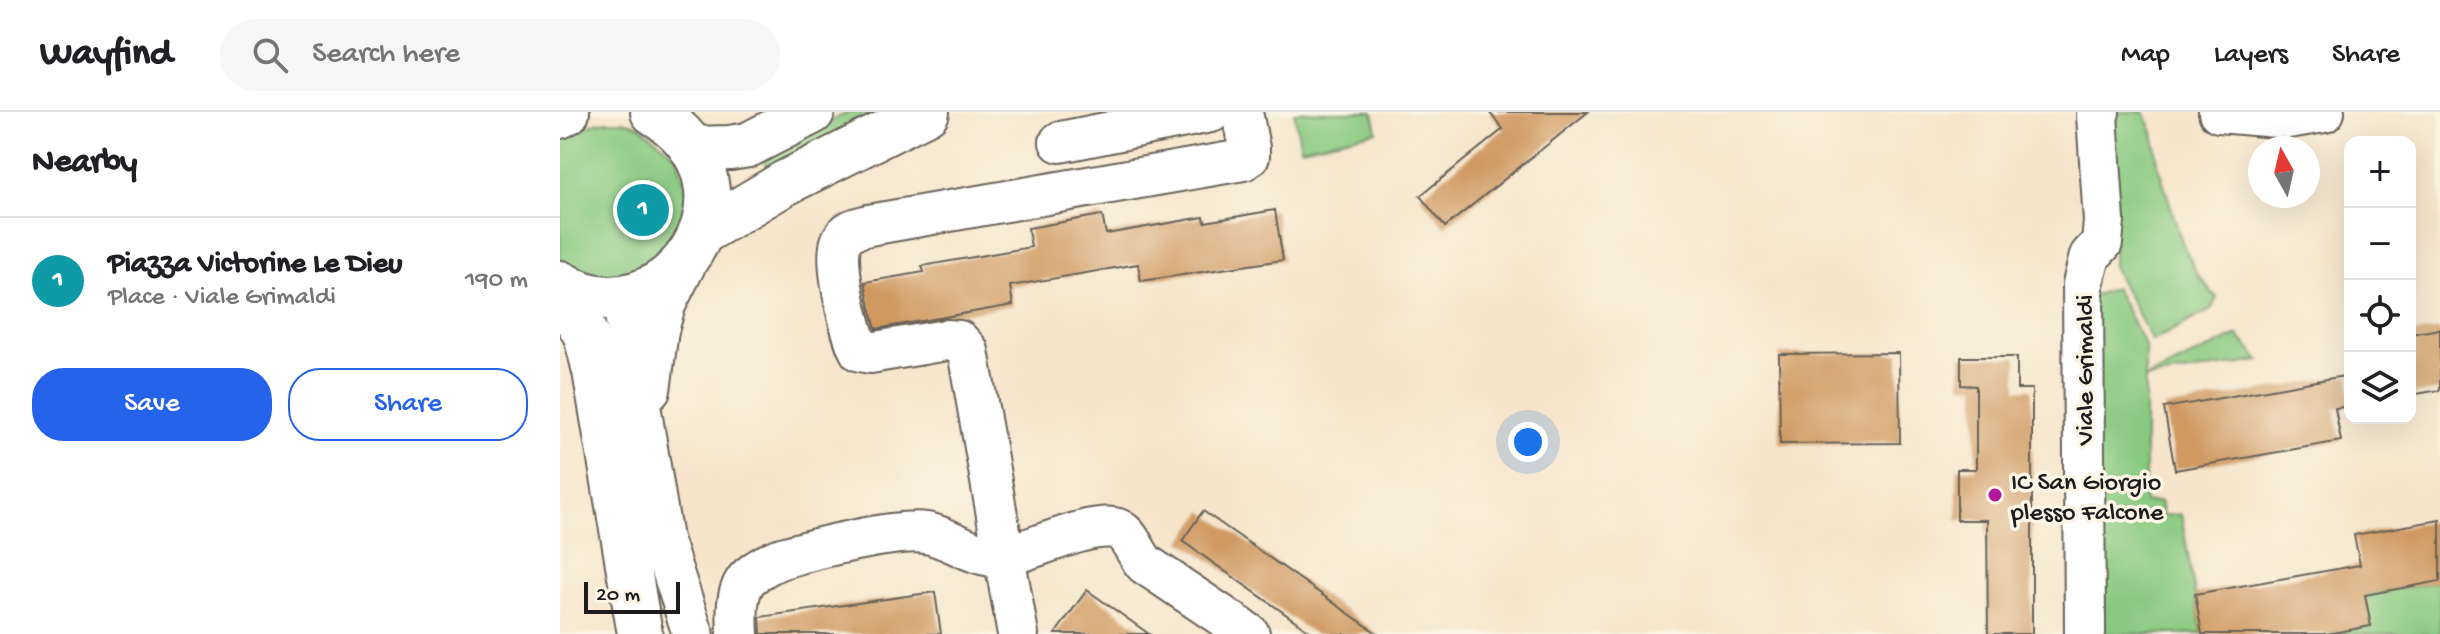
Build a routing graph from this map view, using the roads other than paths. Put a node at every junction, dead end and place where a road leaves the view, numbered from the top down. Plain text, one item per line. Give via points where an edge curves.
1 (567, 112) edge
2 (812, 112) edge
3 (927, 112) edge
4 (1211, 112) edge
5 (1242, 112) edge
6 (2099, 112) edge
7 (2219, 112) edge
8 (2324, 112) edge
9 (660, 113) edge
10 (560, 116) edge
11 (1060, 142) dead end
12 (694, 149) junction
13 (695, 245) junction
14 (585, 300) edge
15 (624, 432) junction
16 (1003, 556) junction
17 (640, 634) edge
18 (693, 634) edge
19 (738, 634) edge
20 (1018, 634) edge
21 (1249, 634) edge
22 (2085, 634) edge

1 - 10 main road
2 - 12 main road via 748,145
3 - 13 main road via 785,183
4 - 11 lane
5 - 16 lane via 1249,148 1243,160 869,225 842,239 837,255 852,337 860,351 946,340 959,341 968,351
6 - 22 lane, Viale Grimaldi via 2102,243 2090,256 2083,284
7 - 8 lane via 2288,118
9 - 12 main road
12 - 13 main road via 707,190 707,212
13 - 14 main road via 660,283
13 - 15 lane via 665,305
14 - 15 main road via 595,371
15 - 17 main road
15 - 18 lane
16 - 19 lane via 910,532 779,559 748,578 737,603
16 - 20 lane
16 - 21 lane via 1116,528 1145,564

